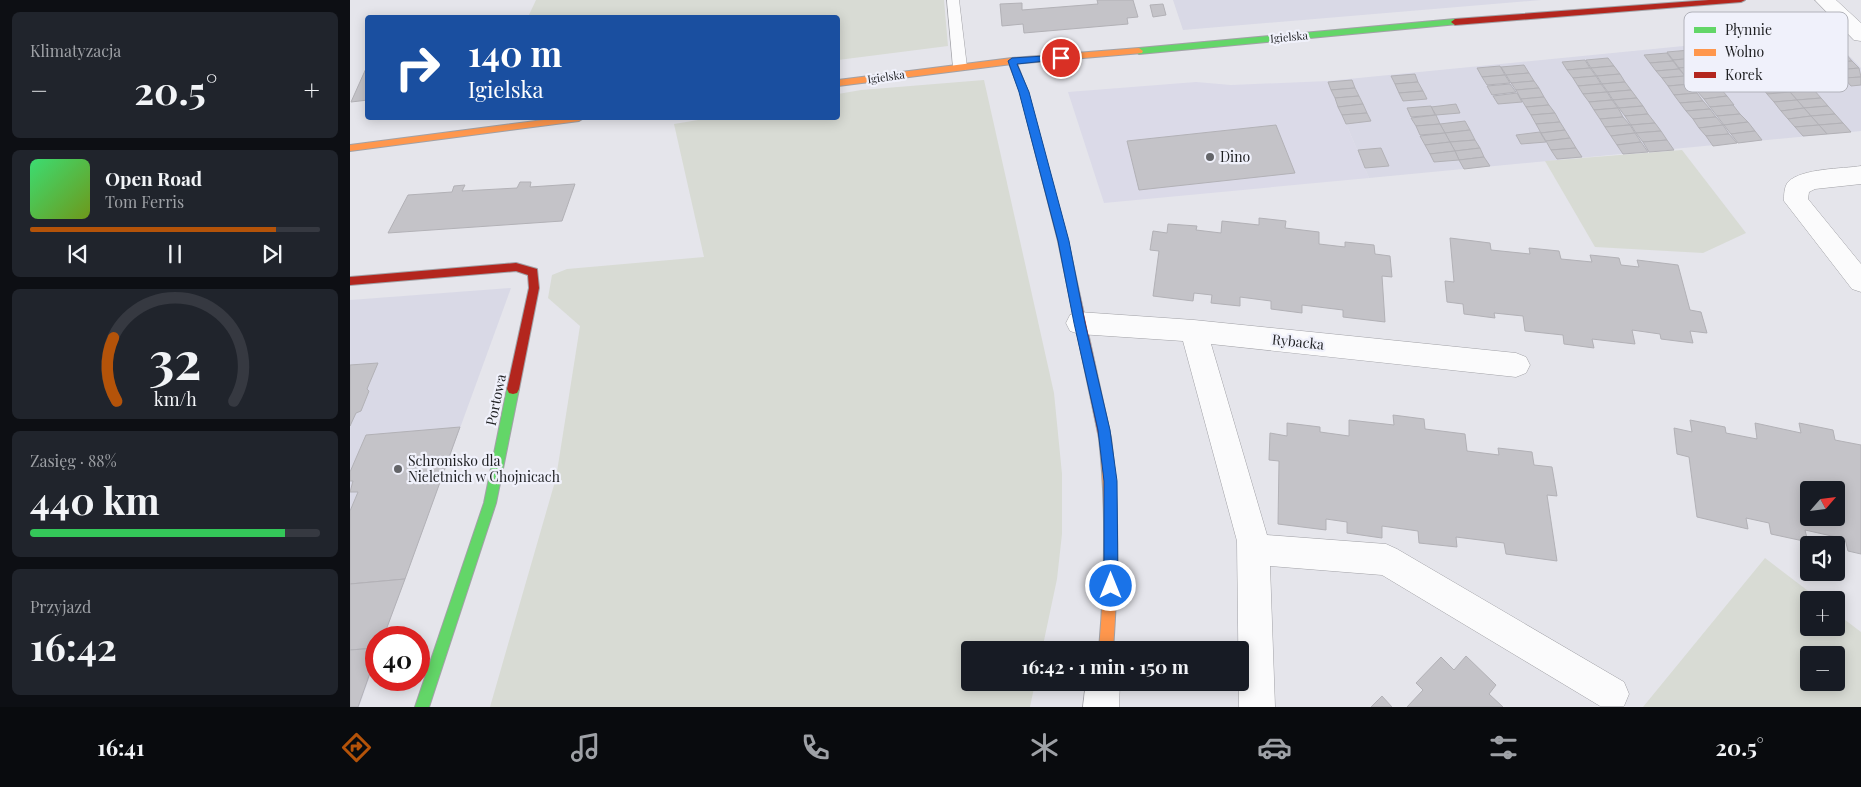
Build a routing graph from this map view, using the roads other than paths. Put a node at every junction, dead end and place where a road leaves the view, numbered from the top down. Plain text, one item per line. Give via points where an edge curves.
1 (953, 0) edge
2 (1741, 0) edge
3 (1825, 0) edge
4 (1837, 12) edge
5 (1848, 22) edge
6 (1861, 35) edge
7 (1012, 61) junction
8 (960, 67) junction
9 (840, 83) edge
10 (564, 120) edge
11 (350, 148) edge
12 (1861, 175) edge
13 (350, 281) edge
14 (1861, 282) edge
15 (1079, 323) junction
16 (1194, 331) junction
17 (1516, 364) dead end
18 (1253, 548) junction
19 (1107, 641) edge
20 (1102, 691) edge
21 (1612, 694) dead end
22 (422, 707) edge
23 (1101, 707) edge
24 (1257, 707) edge

1 - 8 lane
2 - 7 street, Igielska
3 - 4 street
5 - 6 street
7 - 8 street, Igielska
7 - 15 street via 1024,92 1064,241
8 - 9 street, Igielska
10 - 11 street
12 - 14 street via 1810,182 1798,188 1796,202
13 - 22 street, Portowa via 516,267 533,272 534,288 490,502
15 - 16 street, Rybacka
15 - 19 street via 1104,430 1111,481 1111,586
16 - 17 street, Rybacka
16 - 18 street
18 - 21 street via 1386,560
18 - 24 street
20 - 23 street

